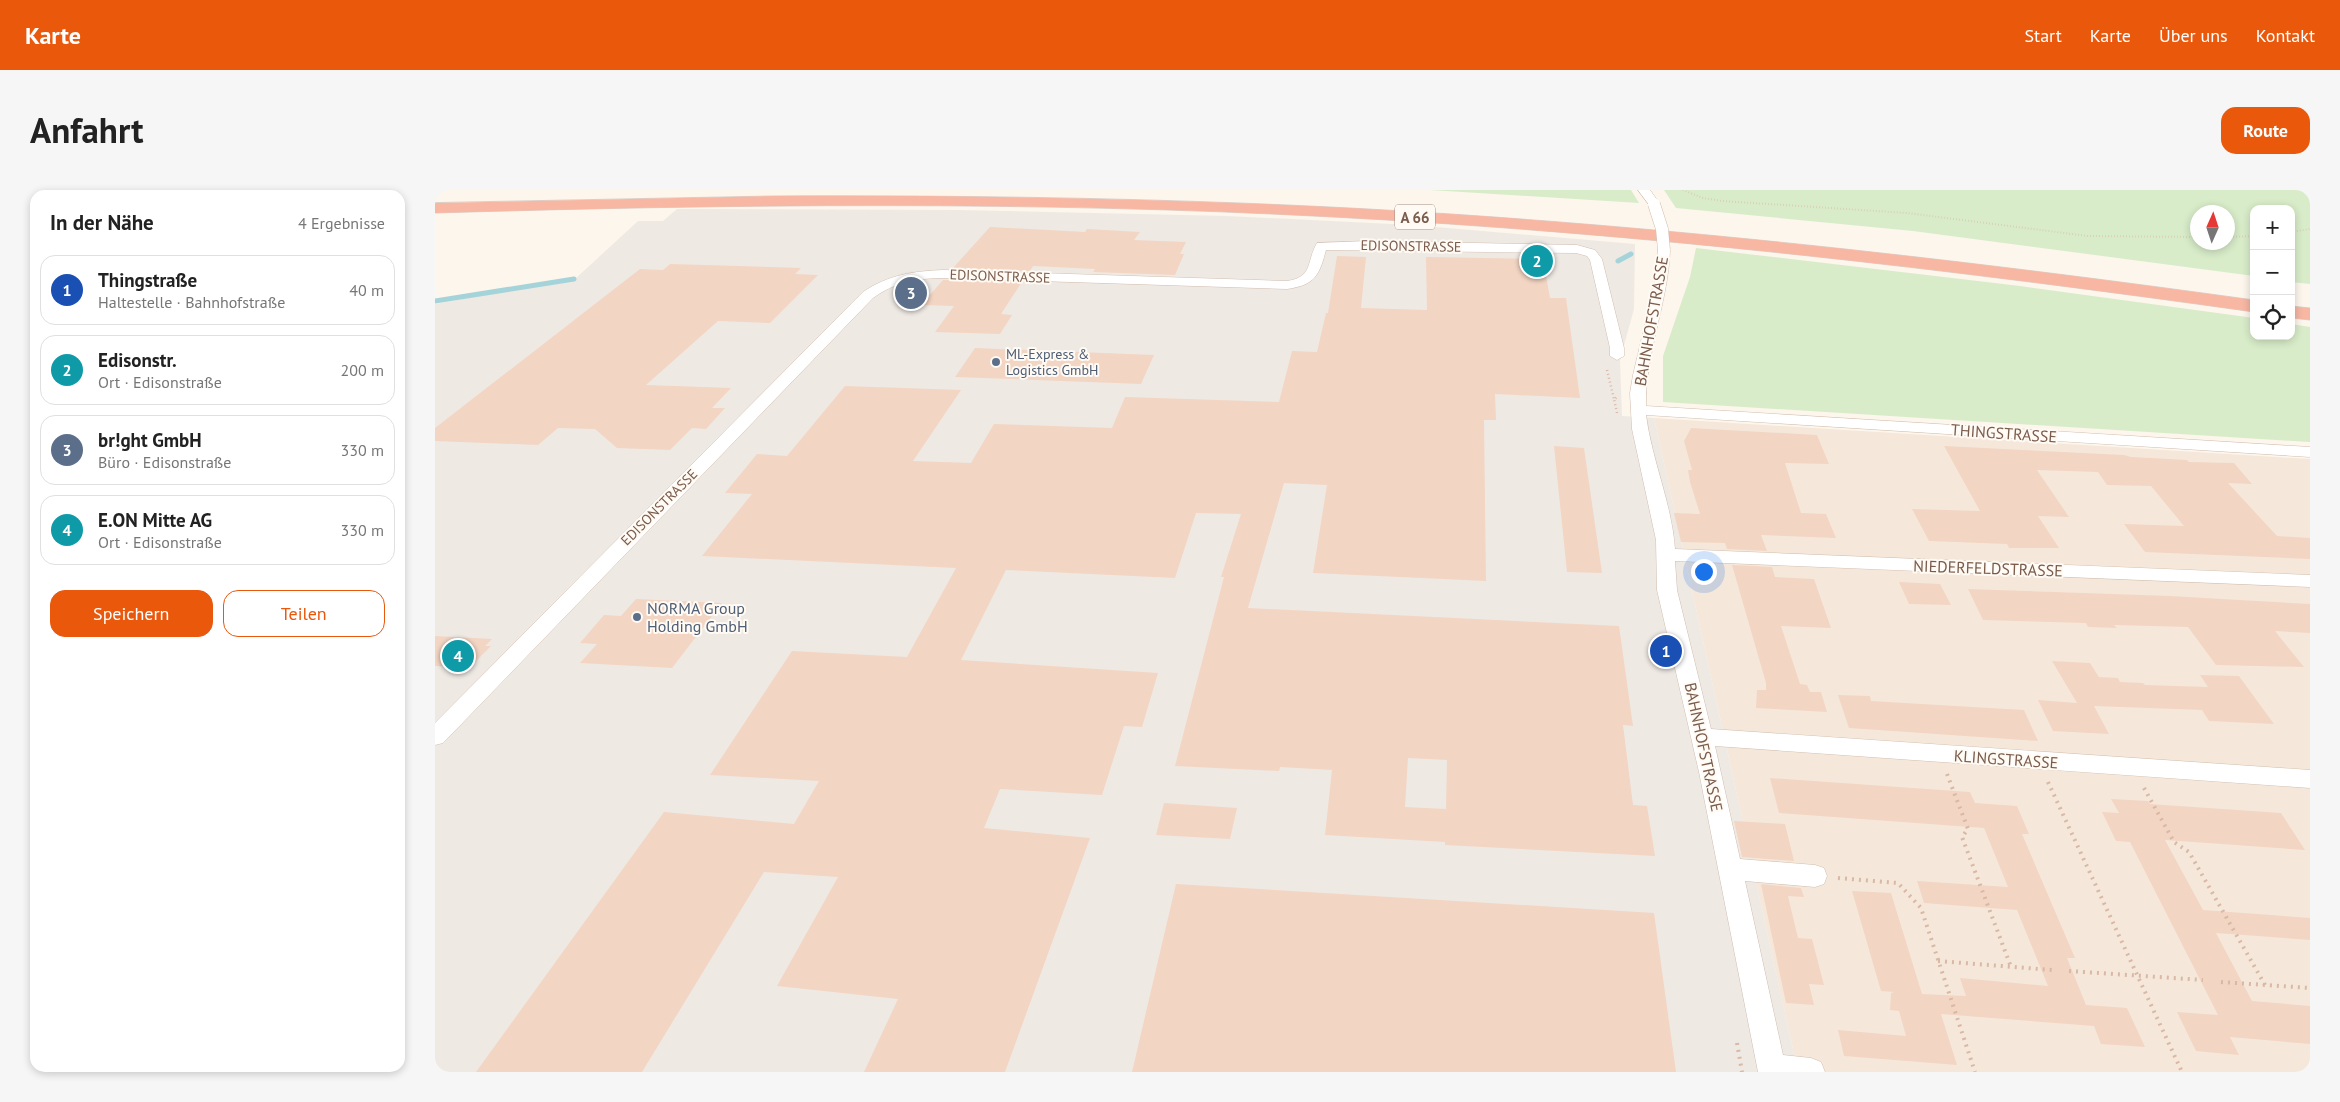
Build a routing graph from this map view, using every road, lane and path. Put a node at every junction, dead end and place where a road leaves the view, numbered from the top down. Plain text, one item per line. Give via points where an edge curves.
1 (541, 190) edge
2 (1164, 190) edge
3 (1643, 190) edge
4 (1683, 190) edge
5 (435, 193) edge
6 (1336, 196) dead end
7 (1431, 202) dead end
8 (1467, 204) dead end
9 (435, 208) edge
10 (1521, 208) dead end
11 (1673, 220) dead end
12 (2310, 229) edge
13 (2295, 231) edge
14 (2250, 236) edge
15 (2190, 237) edge
16 (2235, 237) edge
17 (1582, 250) joint
18 (2250, 305) edge
19 (2295, 312) edge
20 (2310, 314) edge
21 (1617, 356) joint
22 (1614, 400) dead end
23 (1638, 410) junction
24 (2310, 452) edge
25 (1665, 555) junction
26 (2310, 581) edge
27 (435, 737) edge
28 (1702, 738) junction
29 (1939, 754) junction
30 (2039, 761) junction
31 (2133, 768) junction
32 (2310, 779) edge
33 (1731, 869) junction
34 (1815, 876) joint
35 (1938, 961) junction
36 (2011, 967) junction
37 (2051, 970) dead end
38 (2069, 971) dead end
39 (2137, 976) junction
40 (2203, 980) dead end
41 (2221, 982) dead end
42 (2265, 985) junction
43 (2310, 988) edge
44 (1772, 1070) edge
45 (1811, 1072) edge
46 (1975, 1072) edge
47 (2182, 1072) edge

1 - 5 highway
2 - 6 highway
3 - 23 street, BAHNHOFSTRASSE, bridge via 1654,204 1662,229 1664,250 1663,271 1640,376
4 - 15 path via 1722,201 1907,213 2088,236
7 - 8 highway, A 66
9 - 18 highway, A 66 via 945,201 1352,213 1765,245 1989,270
10 - 11 highway
12 - 13 path
14 - 16 path
17 - 21 street, BAHNHOFSTRASSE via 1596,259
17 - 27 street, EDISONSTRASSE via 1321,246 1311,277 1303,283 1287,286 944,274 893,279 868,295
19 - 20 highway
21 - 22 path via 1605,363
23 - 24 street, THINGSTRASSE
23 - 25 street, BAHNHOFSTRASSE via 1665,540
25 - 26 street, NIEDERFELDSTRASSE
25 - 28 street, BAHNHOFSTRASSE via 1667,590
28 - 29 street, KLINGSTRASSE
28 - 33 street, BAHNHOFSTRASSE
29 - 30 street, KLINGSTRASSE
29 - 36 path via 1968,829 1962,837
30 - 31 street, KLINGSTRASSE
30 - 39 path
31 - 32 street, KLINGSTRASSE
31 - 42 path via 2174,842 2189,852
33 - 34 street
33 - 44 street, BAHNHOFSTRASSE
34 - 35 path via 1898,883 1921,908
35 - 36 path
35 - 46 path
36 - 37 path
38 - 39 path
39 - 40 path
39 - 47 path
41 - 42 path
42 - 43 path
44 - 45 street

